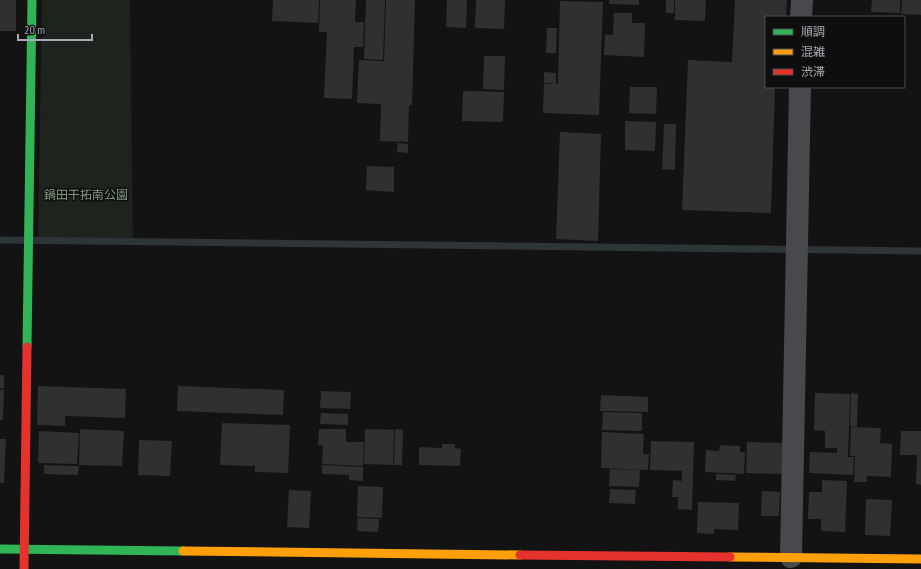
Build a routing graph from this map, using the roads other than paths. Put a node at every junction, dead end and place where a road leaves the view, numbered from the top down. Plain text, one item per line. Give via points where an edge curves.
1 (32, 0) edge
2 (802, 0) edge
3 (801, 16) edge
4 (800, 88) edge
5 (0, 549) edge
6 (24, 550) junction
7 (791, 557) junction
8 (921, 559) edge
9 (24, 569) edge

1 - 6 street
2 - 3 street
4 - 7 street
5 - 6 street
6 - 7 street
6 - 9 street
7 - 8 street

